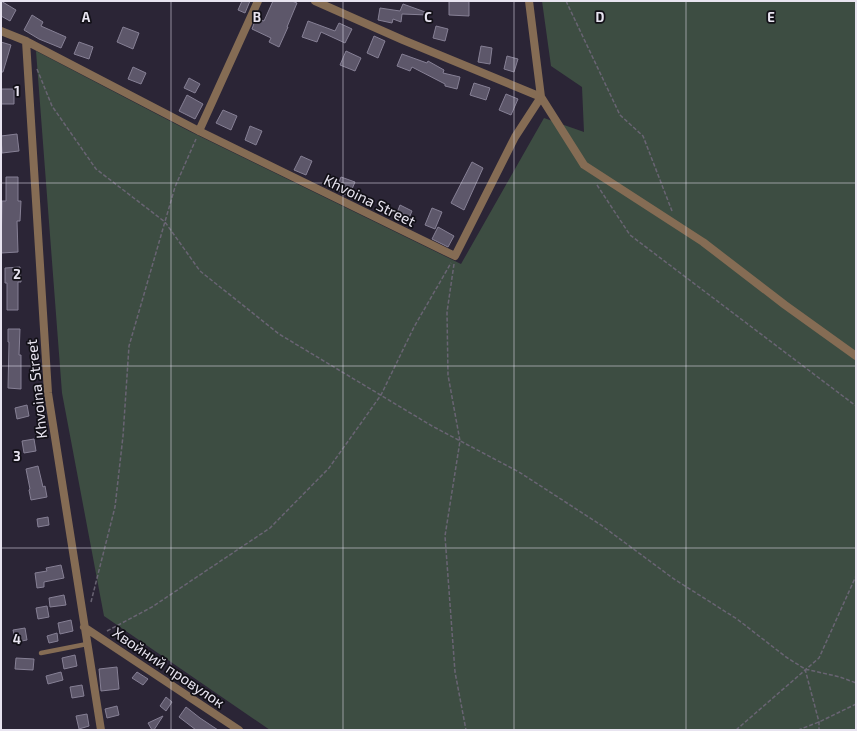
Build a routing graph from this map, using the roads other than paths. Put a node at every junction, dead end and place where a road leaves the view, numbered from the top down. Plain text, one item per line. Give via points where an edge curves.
1 (258, 1) edge
2 (315, 1) edge
3 (529, 1) edge
4 (1, 31) edge
5 (26, 41) junction
6 (541, 97) junction
7 (199, 131) junction
8 (856, 356) edge
9 (84, 627) junction
10 (87, 644) junction
11 (41, 653) dead end
12 (100, 730) edge
13 (239, 730) edge

1 - 7 street
2 - 6 street
3 - 6 street
4 - 5 street, Khvoina Street
5 - 7 street, Khvoina Street
5 - 9 street, Khvoina Street via 48,393
6 - 7 street, Khvoina Street via 515,137 455,256
6 - 8 street via 584,165 703,242
9 - 10 street, Khvoina Street
9 - 13 street, Хвойний провулок
10 - 11 lane
10 - 12 street, Khvoina Street

